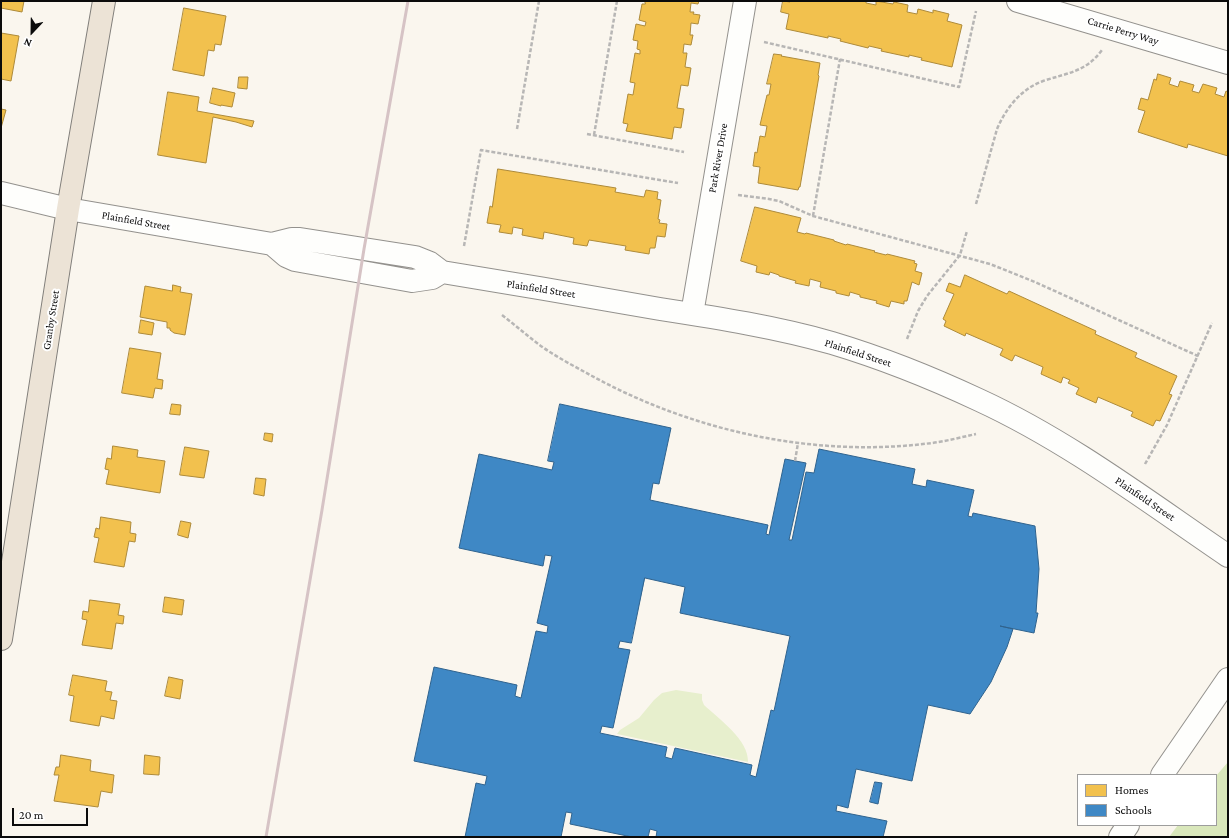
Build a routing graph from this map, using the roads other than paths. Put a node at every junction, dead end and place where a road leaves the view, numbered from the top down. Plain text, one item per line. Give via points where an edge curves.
1 (104, 1) edge
2 (745, 1) edge
3 (1018, 1) edge
4 (1228, 63) edge
5 (1, 193) edge
6 (68, 209) junction
7 (692, 314) junction
8 (8, 556) edge
9 (1228, 556) edge
10 (1, 639) edge
11 (1228, 679) edge
12 (1163, 774) edge
13 (1127, 826) edge
14 (1120, 837) edge

1 - 6 main road, Granby Street
2 - 7 street, Park River Drive
3 - 4 street, Carrie Perry Way
5 - 6 street, Plainfield Street
6 - 7 street, Plainfield Street via 272,244 295,260 375,274 417,280 432,278 442,272
6 - 8 main road, Granby Street
7 - 9 street, Plainfield Street via 833,344 922,375 966,394 1064,446
8 - 10 main road, Granby Street
11 - 12 street
13 - 14 street

